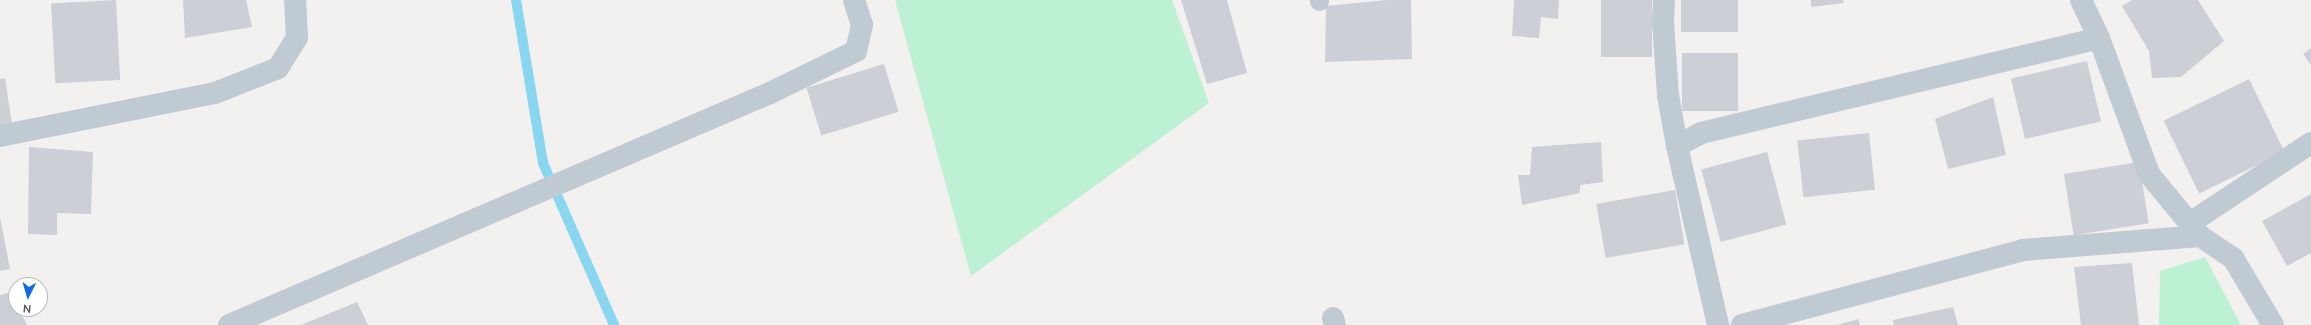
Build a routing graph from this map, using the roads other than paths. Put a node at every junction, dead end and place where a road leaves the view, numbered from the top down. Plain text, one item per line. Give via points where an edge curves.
1 (294, 0) edge
2 (854, 0) edge
3 (1664, 0) edge
4 (2081, 0) edge
5 (2099, 38) junction
6 (0, 136) edge
7 (2311, 143) edge
8 (1677, 146) junction
9 (2195, 230) junction
10 (229, 325) edge
11 (1718, 325) edge
12 (1742, 325) edge
13 (2273, 325) edge

1 - 6 street via 297,37 278,68 215,93
2 - 10 street via 862,25 856,51 762,96
3 - 8 street via 1668,95
4 - 5 street
5 - 8 street via 1701,133
5 - 9 street via 2149,174
7 - 9 street
8 - 11 street
9 - 12 street via 2023,250
9 - 13 street via 2233,258

